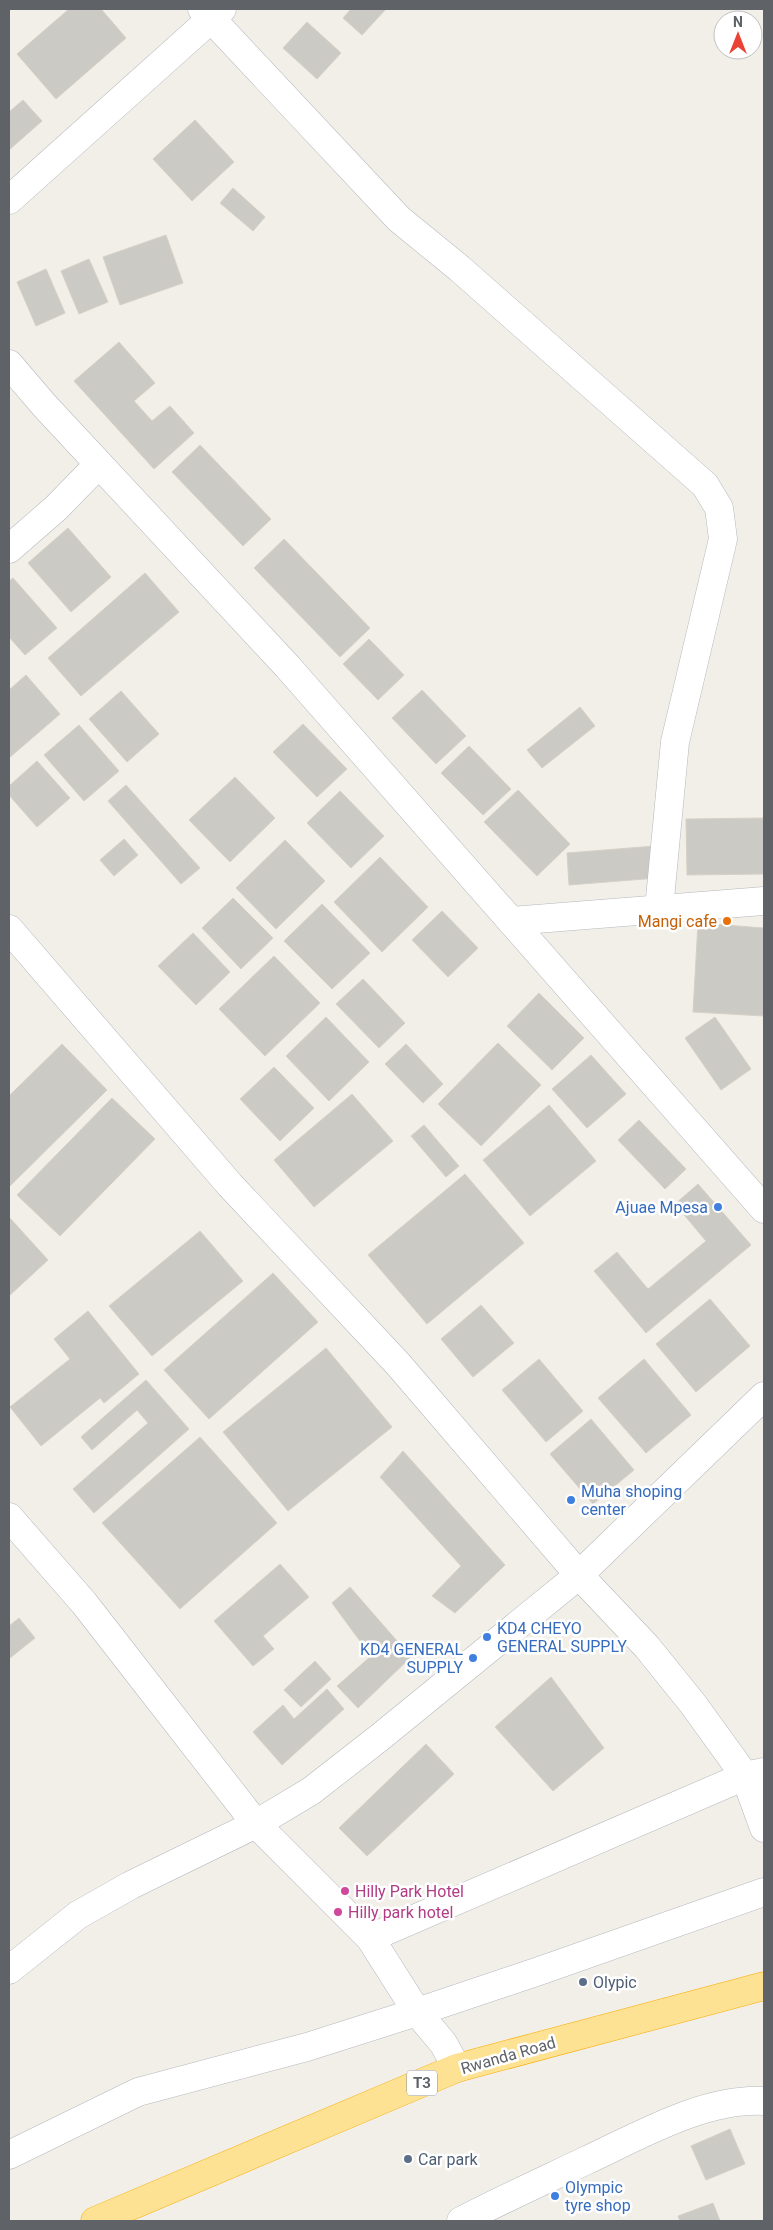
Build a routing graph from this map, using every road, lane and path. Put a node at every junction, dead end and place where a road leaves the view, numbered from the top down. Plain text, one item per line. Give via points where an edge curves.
1 (212, 12) edge
2 (9, 200) edge
3 (9, 364) edge
4 (99, 464) junction
5 (9, 548) edge
6 (764, 900) edge
7 (659, 909) junction
8 (511, 921) junction
9 (9, 928) edge
10 (764, 1209) edge
11 (764, 1396) edge
12 (9, 1517) edge
13 (579, 1575) junction
14 (755, 1774) edge
15 (256, 1824) junction
16 (764, 1828) edge
17 (764, 1892) edge
18 (370, 1938) junction
19 (9, 1970) edge
20 (764, 1986) edge
21 (418, 2012) junction
22 (457, 2068) junction
23 (764, 2101) edge
24 (9, 2155) edge
25 (95, 2221) edge
26 (461, 2221) edge

1 - 2 street
1 - 7 street via 399,219 693,474 705,485 719,508 723,539 676,742
3 - 4 street
4 - 5 street via 56,508
4 - 8 street via 287,666
6 - 7 street
7 - 8 street
8 - 10 street
9 - 13 street via 230,1186 398,1364
11 - 13 street
12 - 15 street via 84,1603
13 - 14 street via 647,1647
13 - 15 street via 341,1768 311,1791
14 - 16 street
14 - 18 street
15 - 18 street
15 - 19 street via 131,1885 78,1915
17 - 21 street
18 - 21 street
20 - 22 highway, Rwanda Road / T3
21 - 22 street via 443,2043
21 - 24 street via 308,2047 138,2092
22 - 25 highway, Rwanda Road / T3
23 - 26 street via 744,2100 712,2106 646,2133

